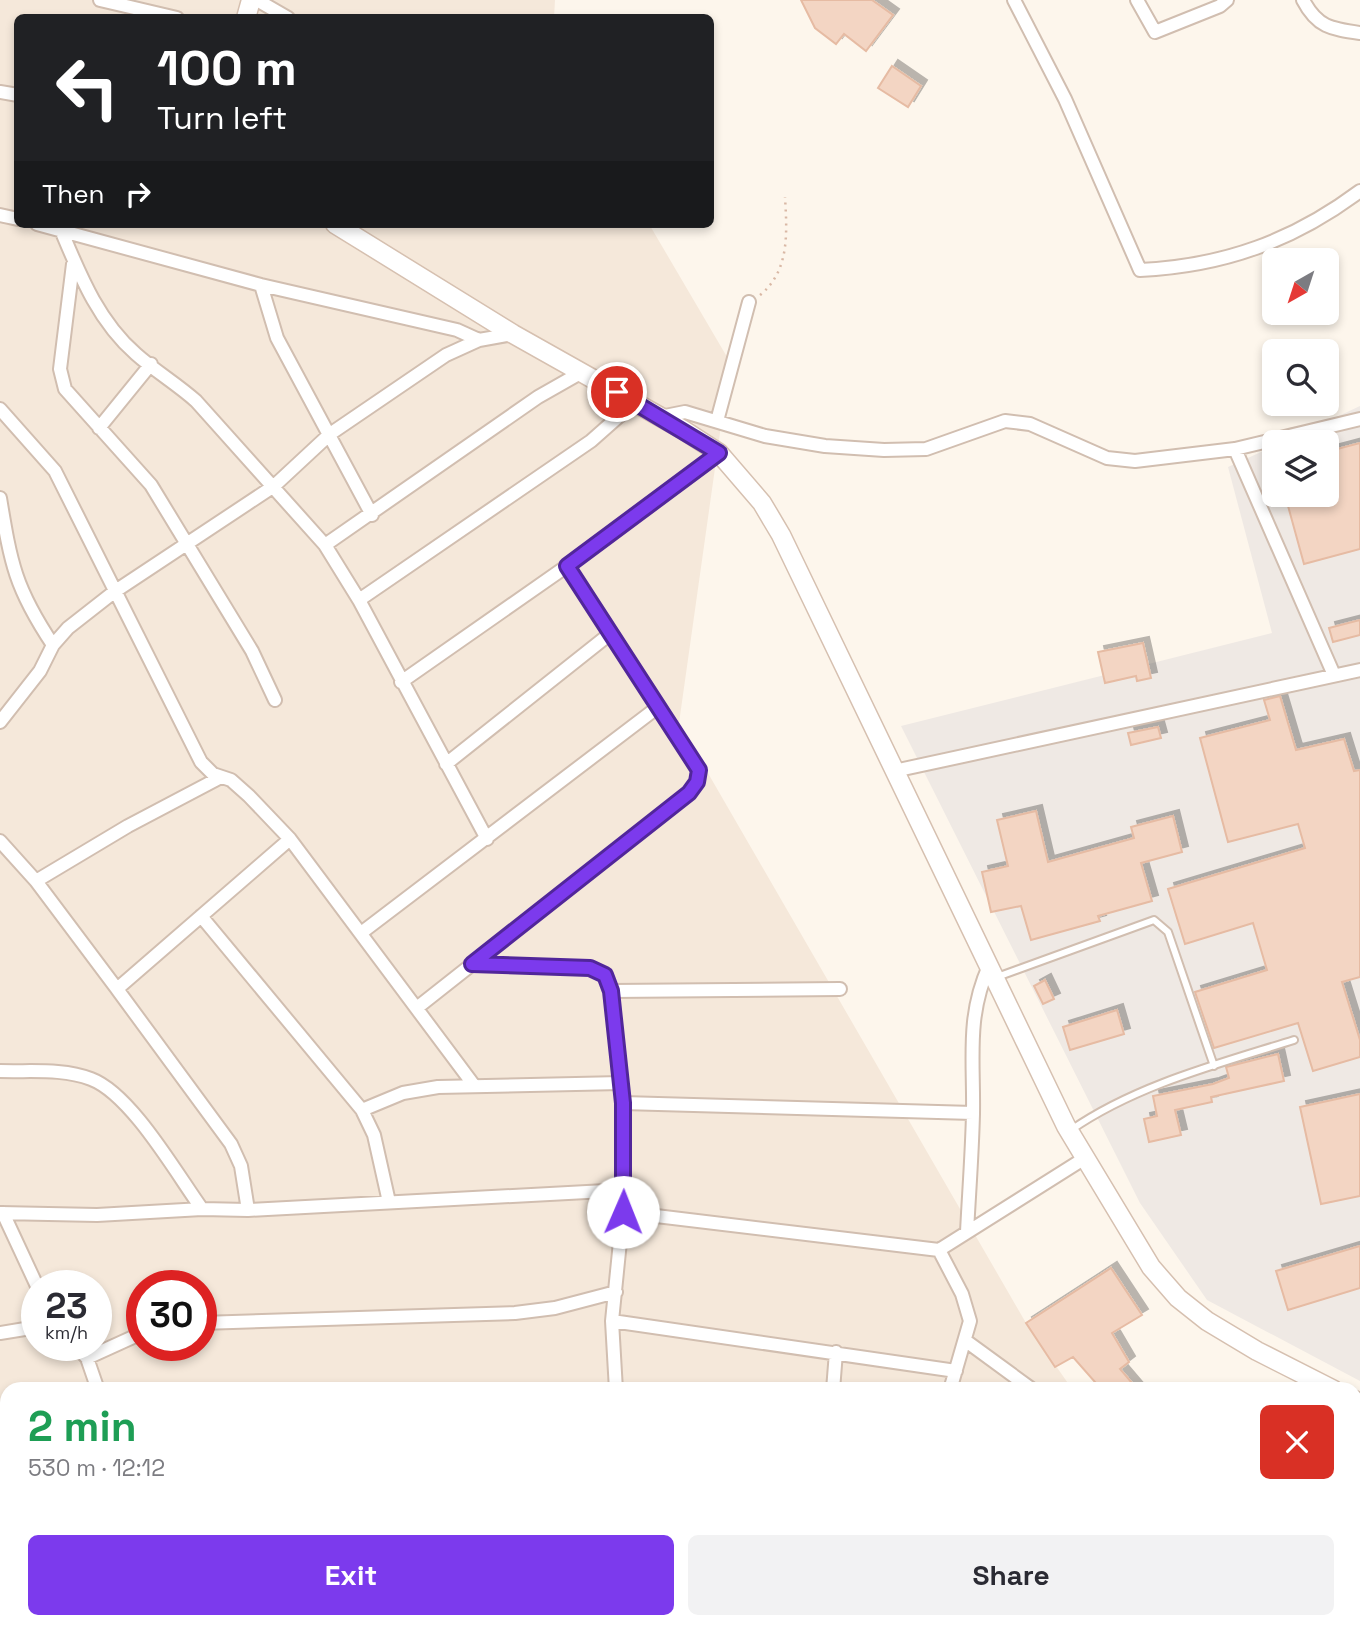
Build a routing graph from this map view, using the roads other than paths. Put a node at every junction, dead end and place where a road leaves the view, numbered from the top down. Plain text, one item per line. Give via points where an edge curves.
1 (100, 0) edge
2 (257, 0) edge
3 (1014, 0) edge
4 (1138, 0) edge
5 (1227, 0) edge
6 (1303, 0) edge
7 (160, 14) edge
8 (281, 14) edge
9 (1360, 33) edge
10 (1360, 191) edge
11 (53, 228) edge
12 (341, 228) edge
13 (61, 230) junction
14 (74, 260) junction
15 (261, 285) junction
16 (748, 302) road end
17 (513, 334) junction
18 (479, 340) junction
19 (151, 364) junction
20 (582, 372) junction
21 (635, 402) junction
22 (0, 409) edge
23 (660, 417) junction
24 (1360, 419) edge
25 (717, 421) junction
26 (99, 428) junction
27 (330, 434) junction
28 (1235, 449) junction
29 (719, 453) junction
30 (274, 486) junction
31 (0, 498) edge
32 (372, 515) junction
33 (188, 541) junction
34 (325, 545) junction
35 (567, 566) junction
36 (114, 592) junction
37 (359, 600) junction
38 (611, 633) junction
39 (53, 645) junction
40 (1360, 670) edge
41 (1334, 675) junction
42 (401, 682) junction
43 (275, 701) dead end
44 (658, 707) junction
45 (0, 722) edge
46 (446, 764) junction
47 (894, 771) junction
48 (221, 777) junction
49 (290, 839) junction
50 (487, 839) junction
51 (0, 841) edge
52 (36, 881) junction
53 (201, 916) junction
54 (360, 933) junction
55 (472, 964) junction
56 (992, 972) junction
57 (117, 989) junction
58 (840, 989) dead end
59 (611, 991) junction
60 (418, 1007) junction
61 (1294, 1040) dead end
62 (1214, 1066) junction
63 (0, 1071) edge
64 (621, 1083) junction
65 (473, 1084) junction
66 (623, 1103) junction
67 (362, 1110) junction
68 (973, 1113) junction
69 (1069, 1131) junction
70 (1085, 1158) junction
71 (624, 1190) junction
72 (388, 1202) junction
73 (202, 1209) junction
74 (248, 1210) junction
75 (623, 1212) junction
76 (2, 1213) edge
77 (967, 1232) junction
78 (939, 1250) junction
79 (29, 1270) edge
80 (616, 1292) junction
81 (612, 1321) junction
82 (217, 1322) edge
83 (21, 1330) edge
84 (0, 1333) edge
85 (966, 1341) junction
86 (836, 1352) junction
87 (88, 1361) edge
88 (957, 1371) junction
89 (95, 1382) edge
90 (616, 1382) edge
91 (834, 1382) edge
92 (953, 1382) edge
93 (1022, 1382) edge
94 (1318, 1382) edge

1 - 7 street
2 - 8 street
3 - 10 street via 1065,99 1140,270 1218,260 1280,240 1310,227
4 - 5 street via 1155,32
6 - 9 street via 1312,19
11 - 13 street
12 - 17 street
13 - 14 street
13 - 15 street
14 - 19 street via 83,285 106,319 136,354
14 - 26 street via 60,369 65,388
15 - 18 street via 457,330
15 - 27 street via 277,338
16 - 25 street
17 - 18 street
17 - 20 street
18 - 27 street via 446,355
19 - 26 street
19 - 30 street via 196,401
20 - 21 street
20 - 32 street via 538,397
21 - 23 street
21 - 37 street via 591,441
22 - 36 street via 55,471
23 - 25 street via 685,412
23 - 29 street
24 - 28 street
25 - 28 street via 765,436 884,450 926,449 1006,421 1030,424 1107,458 1135,461
26 - 33 street via 151,485
27 - 30 street
27 - 32 street
28 - 41 street
29 - 35 street
29 - 47 street via 762,503 781,536
30 - 33 street
30 - 34 street
31 - 39 street via 17,584
32 - 34 street
33 - 36 street
33 - 43 street via 252,651
34 - 37 street
35 - 38 street
35 - 42 street
36 - 39 street
36 - 48 street via 201,762
37 - 42 street
38 - 44 street
38 - 46 street
39 - 45 street via 40,671
40 - 41 street
41 - 47 street
42 - 46 street
44 - 50 street
44 - 55 street via 699,770 697,782 689,793
46 - 50 street
47 - 56 street
48 - 49 street via 249,796
48 - 52 street
49 - 53 street
49 - 54 street
50 - 54 street
51 - 52 street
52 - 57 street
53 - 57 street
53 - 67 street
54 - 60 street
55 - 59 street via 590,968 605,975
55 - 60 street
56 - 62 lane via 1154,920 1168,932
56 - 68 street via 976,995
56 - 69 street
57 - 74 street via 231,1144 241,1166
58 - 59 street
59 - 64 street
60 - 65 street
61 - 62 lane
62 - 69 lane via 1103,1108
63 - 73 street via 68,1073 110,1088
64 - 65 street
64 - 66 street
65 - 67 street via 402,1093
66 - 68 street
66 - 71 street
67 - 72 street via 374,1135
68 - 77 street
69 - 70 street
70 - 77 street
70 - 94 street via 1151,1267 1178,1298 1257,1351
71 - 72 street
71 - 75 street
72 - 74 street
73 - 74 street
73 - 76 street via 97,1215
75 - 78 street
75 - 80 street
76 - 79 street
77 - 78 street
78 - 85 street via 962,1294 970,1321
80 - 81 street
80 - 82 street via 515,1313
81 - 86 street
81 - 90 street
83 - 84 street
85 - 88 street
85 - 93 street
86 - 88 street
86 - 91 street
87 - 89 street
88 - 92 street

